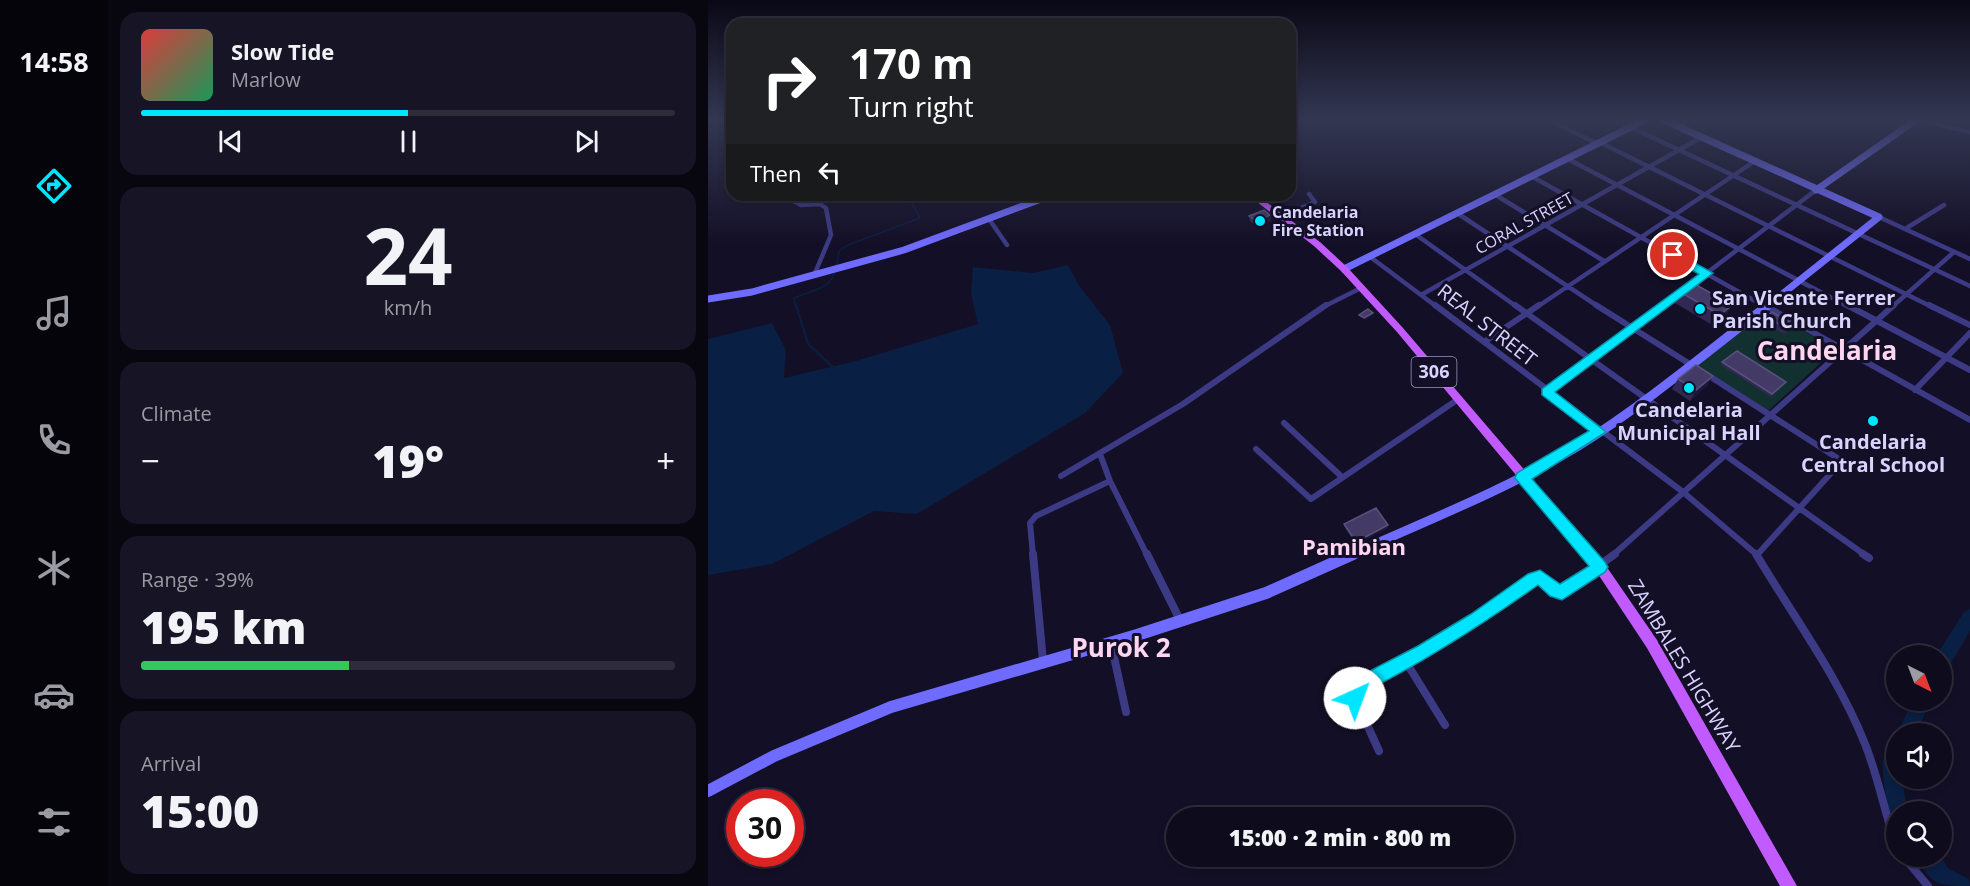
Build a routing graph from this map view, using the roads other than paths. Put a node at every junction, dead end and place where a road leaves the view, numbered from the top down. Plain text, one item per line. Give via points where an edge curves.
1 (1559, 161) edge
2 (1572, 161) edge
3 (1637, 161) edge
4 (1659, 161) edge
5 (1703, 161) edge
6 (1755, 161) joint
7 (1858, 161) edge
8 (1649, 167) junction
9 (1531, 176) junction
10 (1733, 176) junction
11 (1617, 186) junction
12 (1816, 190) junction
13 (1309, 194) dead end
14 (1494, 194) junction
15 (1704, 195) junction
16 (793, 201) edge
17 (1036, 201) edge
18 (1260, 201) edge
19 (1581, 205) junction
20 (1797, 205) junction
21 (1944, 205) dead end
22 (1456, 213) junction
23 (1673, 216) junction
24 (1280, 217) junction
25 (1879, 218) junction
26 (989, 219) junction
27 (1544, 226) junction
28 (1768, 228) junction
29 (1905, 230) junction
30 (1415, 234) junction
31 (1859, 235) junction
32 (1639, 237) junction
33 (1007, 245) dead end
34 (1508, 247) junction
35 (1739, 250) junction
36 (1954, 252) junction
37 (1369, 256) junction
38 (1830, 258) junction
39 (1970, 259) edge
40 (1604, 261) junction
41 (1344, 269) junction
42 (1465, 270) junction
43 (1935, 270) junction
44 (818, 272) junction
45 (1707, 273) junction
46 (1800, 281) junction
47 (1970, 286) edge
48 (1567, 287) junction
49 (1361, 288) junction
50 (1905, 294) junction
51 (1421, 295) junction
52 (708, 299) edge
53 (1767, 307) junction
54 (1526, 313) junction
55 (1874, 322) junction
56 (1970, 324) edge
57 (1632, 328) junction
58 (1970, 333) edge
59 (1484, 342) junction
60 (1844, 350) junction
61 (1947, 359) junction
62 (1589, 360) junction
63 (1692, 365) junction
64 (1970, 370) edge
65 (1915, 390) junction
66 (1546, 392) junction
67 (1646, 399) junction
68 (1457, 400) junction
69 (1770, 414) junction
70 (1970, 420) edge
71 (1284, 423) dead end
72 (1599, 432) junction
73 (1256, 449) dead end
74 (1100, 454) junction
75 (1725, 457) junction
76 (1061, 476) dead end
77 (1342, 477) junction
78 (1522, 478) junction
79 (1110, 481) junction
80 (1683, 492) junction
81 (1797, 508) junction
82 (1756, 554) junction
83 (1869, 558) dead end
84 (1600, 567) junction
85 (1180, 620) junction
86 (1111, 642) junction
87 (1043, 661) junction
88 (1407, 662) junction
89 (1126, 712) dead end
90 (1445, 725) dead end
91 (1379, 751) dead end
92 (708, 791) edge
93 (1886, 816) edge
94 (1912, 867) edge
95 (1789, 886) edge
96 (1928, 886) edge

1 - 9 street
2 - 11 street
3 - 8 street
4 - 8 street, CORAL STREET
5 - 10 street
6 - 10 street
6 - 12 street
7 - 12 street
8 - 11 street, CORAL STREET
8 - 15 street
9 - 14 street
9 - 19 street
10 - 15 street
10 - 20 street
11 - 19 street, CORAL STREET
11 - 23 street
12 - 20 street
12 - 25 street
13 - 24 street via 1315,202
14 - 22 street
14 - 27 street
15 - 23 street
15 - 28 street
16 - 44 street via 801,206 820,204 826,208 831,235
17 - 26 street
18 - 24 main road, ZAMBALES HIGHWAY / 306
19 - 27 street, CORAL STREET
19 - 32 street
20 - 28 street
20 - 31 street
21 - 29 street
22 - 30 street
22 - 34 street
23 - 32 street
23 - 35 street
24 - 41 main road, ZAMBALES HIGHWAY / 306
25 - 29 street
25 - 31 street
26 - 33 street
26 - 44 street via 904,250
27 - 34 street, CORAL STREET
27 - 40 street
28 - 35 street
28 - 38 street
29 - 36 street
30 - 37 street
30 - 42 street
31 - 38 street
31 - 43 street
32 - 40 street
32 - 45 street
34 - 42 street, CORAL STREET
34 - 48 street
35 - 45 street
35 - 46 street
36 - 39 street
36 - 43 street
37 - 41 street
37 - 51 street, REAL STREET
38 - 46 street
38 - 50 street
40 - 48 street
41 - 49 main road, ZAMBALES HIGHWAY / 306
42 - 51 street, CORAL STREET
42 - 54 street
43 - 47 street
43 - 50 street
44 - 52 street via 752,292
45 - 53 street
45 - 57 street
46 - 53 street
46 - 55 street
48 - 54 street
48 - 57 street
49 - 68 main road, ZAMBALES HIGHWAY / 306
49 - 74 street via 1323,307 1183,404
50 - 55 street
50 - 56 street
51 - 59 street, REAL STREET
53 - 60 street
53 - 63 street
54 - 59 street
54 - 62 street
55 - 60 street
55 - 61 street
57 - 62 street
57 - 63 street
58 - 61 street
59 - 66 street, REAL STREET
60 - 65 street
60 - 69 street
61 - 64 street
61 - 65 street
62 - 66 street
62 - 67 street
63 - 67 street
63 - 69 street
65 - 70 street
66 - 72 street, REAL STREET
67 - 72 street
67 - 75 street
68 - 77 street
68 - 78 main road, ZAMBALES HIGHWAY / 306
69 - 75 street
69 - 81 street via 1842,461
71 - 77 street
72 - 78 street
72 - 80 street, REAL STREET
73 - 77 street via 1309,498
74 - 76 street
74 - 79 street
75 - 80 street
75 - 81 street
78 - 84 main road, ZAMBALES HIGHWAY / 306
78 - 85 street via 1266,593
79 - 85 street
79 - 87 street via 1036,516 1030,523
80 - 82 street, REAL STREET
80 - 84 street
81 - 82 street
81 - 83 street
82 - 93 street, REAL STREET via 1788,602 1858,727
84 - 88 street via 1562,592 1555,591 1540,577 1533,579 1477,620
84 - 95 main road, ZAMBALES HIGHWAY / 306 via 1652,644
85 - 86 street
86 - 87 street
86 - 89 street
87 - 92 street via 891,707 774,756
88 - 90 street
88 - 91 street via 1364,683 1355,693 1357,706
94 - 96 street

